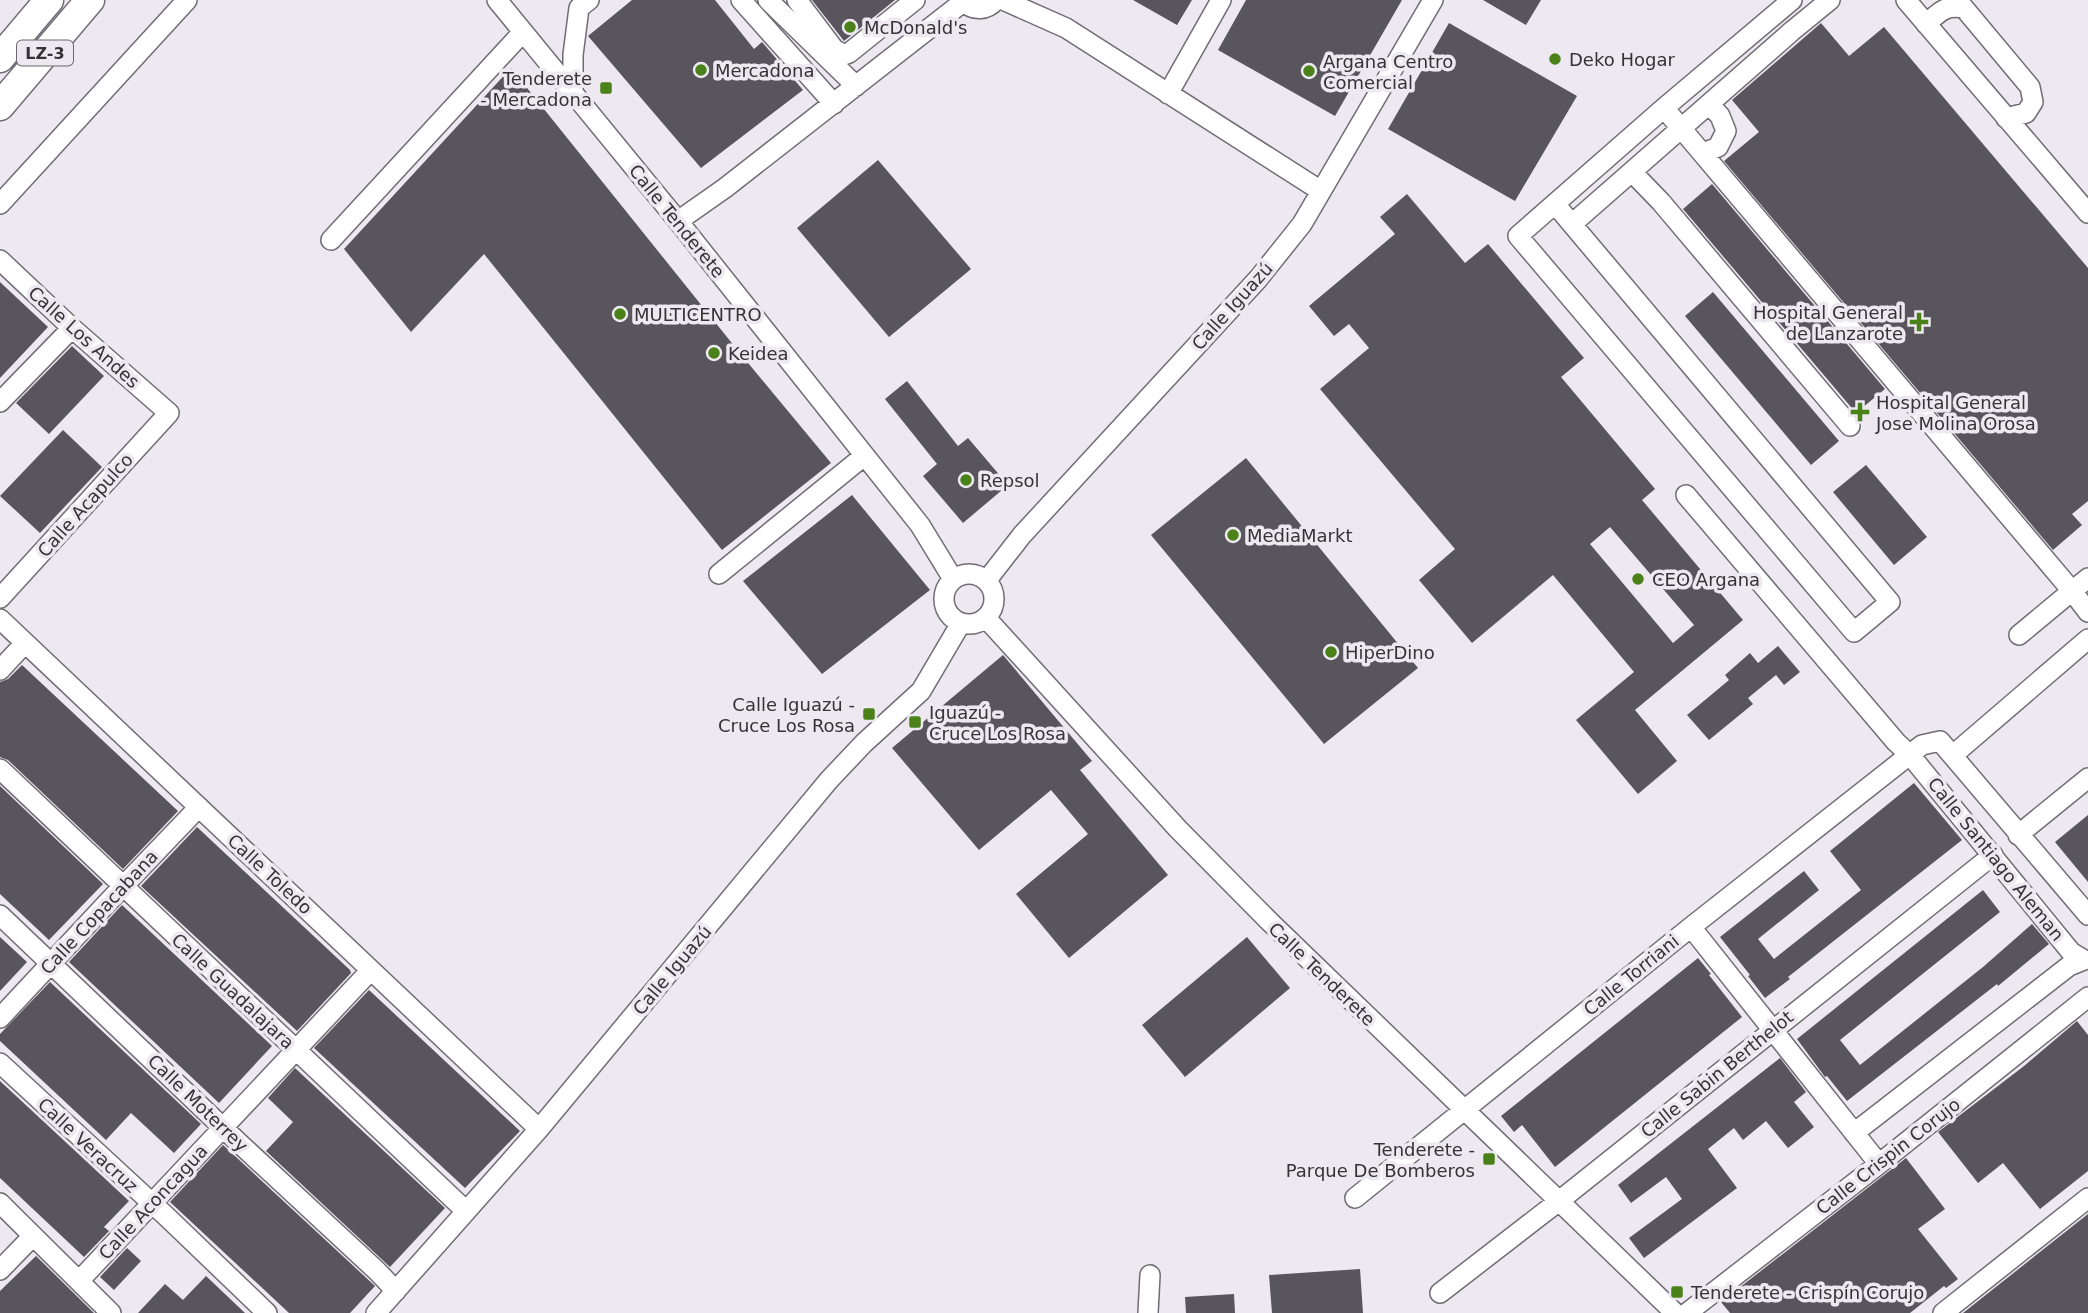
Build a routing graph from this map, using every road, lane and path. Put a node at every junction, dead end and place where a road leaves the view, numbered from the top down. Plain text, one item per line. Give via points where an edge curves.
1 (49, 0) edge
2 (90, 0) edge
3 (187, 0) edge
4 (496, 0) edge
5 (741, 0) edge
6 (797, 0) edge
7 (915, 0) edge
8 (996, 0) edge
9 (1003, 0) edge
10 (1221, 0) edge
11 (1433, 0) edge
12 (1792, 0) edge
13 (1830, 0) edge
14 (1906, 0) edge
15 (962, 1) edge
16 (775, 2) edge
17 (581, 3) edge
18 (1944, 3) edge
19 (1926, 24) junction
20 (522, 33) junction
21 (0, 58) edge
22 (856, 86) junction
23 (573, 94) junction
24 (1168, 94) junction
25 (834, 104) junction
26 (1709, 104) junction
27 (0, 106) edge
28 (1664, 108) junction
29 (2006, 118) junction
30 (1682, 128) junction
31 (1703, 153) junction
32 (1632, 172) junction
33 (1321, 191) junction
34 (0, 204) edge
35 (1555, 204) junction
36 (2087, 209) edge
37 (678, 221) junction
38 (1572, 225) junction
39 (331, 240) dead end
40 (0, 260) edge
41 (72, 328) junction
42 (0, 402) edge
43 (169, 413) joint
44 (1850, 426) dead end
45 (864, 456) junction
46 (1686, 495) dead end
47 (719, 574) dead end
48 (2088, 578) edge
49 (953, 579) junction
50 (986, 580) junction
51 (2072, 591) junction
52 (0, 598) edge
53 (2088, 612) edge
54 (986, 618) junction
55 (0, 619) edge
56 (961, 623) junction
57 (2019, 635) dead end
58 (2088, 639) edge
59 (25, 643) junction
60 (0, 670) edge
61 (1910, 755) junction
62 (1953, 755) junction
63 (0, 769) edge
64 (2088, 778) edge
65 (199, 807) junction
66 (2018, 835) junction
67 (1993, 855) junction
68 (123, 887) junction
69 (0, 915) edge
70 (2088, 915) edge
71 (1691, 927) junction
72 (2086, 959) edge
73 (50, 963) junction
74 (371, 970) junction
75 (2088, 998) edge
76 (0, 1018) edge
77 (1772, 1030) junction
78 (296, 1051) junction
79 (0, 1063) edge
80 (1463, 1110) junction
81 (224, 1127) junction
82 (539, 1129) junction
83 (1854, 1133) junction
84 (1879, 1164) junction
85 (1355, 1198) dead end
86 (2088, 1198) edge
87 (1559, 1201) junction
88 (0, 1203) edge
89 (151, 1204) junction
90 (466, 1211) junction
91 (33, 1236) junction
92 (0, 1270) edge
93 (1150, 1275) dead end
94 (79, 1281) junction
95 (396, 1291) junction
96 (1440, 1293) dead end
97 (111, 1313) edge
98 (267, 1313) edge
99 (376, 1313) edge
100 (1148, 1313) edge
101 (1675, 1313) edge
102 (1687, 1313) edge
103 (1943, 1313) edge

1 - 21 highway, LZ-3
2 - 27 highway, LZ-3
3 - 34 street
4 - 20 street, Calle Tenderete
5 - 25 street
6 - 7 street via 834,50 844,55
8 - 15 street via 977,9
9 - 24 street via 1066,28
10 - 24 street
11 - 33 street, Calle Iguazú
12 - 28 street
13 - 26 street
14 - 19 street
15 - 22 street
16 - 22 street
17 - 23 street
18 - 19 street
18 - 29 street via 1964,8 2030,87 2033,102 2026,113
19 - 29 street
20 - 23 street, Calle Tenderete
20 - 39 street
22 - 25 street
23 - 37 street, Calle Tenderete
24 - 33 street
25 - 37 street
26 - 30 street
26 - 31 street via 1726,131 1718,147
28 - 30 street
28 - 35 street
29 - 36 street
30 - 31 street
30 - 32 street
31 - 51 street
32 - 38 street
32 - 44 street
33 - 50 street, Calle Iguazú via 1258,279
35 - 38 street
35 - 38 street via 1518,236 1854,632 1890,602
37 - 45 street, Calle Tenderete
40 - 41 street, Calle Los Andes
41 - 42 street
41 - 43 street, Calle Los Andes
43 - 52 street, Calle Acapulco
45 - 47 street
45 - 49 street, Calle Tenderete via 920,525
46 - 61 street, Calle Santiago Aleman
48 - 51 street
49 - 50 street via 970,574
49 - 56 street via 944,598 951,617
50 - 54 street via 995,599
51 - 53 street
51 - 57 street
54 - 56 street
54 - 80 street, Calle Tenderete via 1178,829
55 - 59 street, Calle Toledo
56 - 82 street, Calle Iguazú via 921,691 829,779
58 - 62 street
59 - 60 street
59 - 65 street, Calle Toledo
61 - 62 street, Calle Santiago Aleman via 1922,745 1940,741
61 - 67 street, Calle Santiago Aleman
61 - 71 street, Calle Torriani
62 - 66 street, Calle Santiago Aleman
63 - 68 street, Calle Guadalajara
64 - 66 street
65 - 68 street, Calle Copacabana
65 - 74 street, Calle Toledo
66 - 70 street, Calle Santiago Aleman
67 - 72 street, Calle Santiago Aleman via 2071,952
67 - 77 street, Calle Sabin Berthelot
68 - 73 street, Calle Copacabana
68 - 78 street, Calle Guadalajara
69 - 73 street, Calle Moterrey
71 - 77 street
71 - 80 street, Calle Torriani
72 - 83 street via 2069,966
73 - 76 street, Calle Copacabana
73 - 81 street, Calle Moterrey
74 - 78 street, Calle Aconcagua
74 - 82 street, Calle Toledo
75 - 84 street, Calle Crispin Corujo
77 - 83 street
77 - 87 street, Calle Sabin Berthelot
78 - 81 street, Calle Aconcagua
78 - 90 street, Calle Guadalajara
79 - 89 street, Calle Veracruz
80 - 85 street, Calle Torriani
80 - 87 street, Calle Tenderete
81 - 89 street, Calle Aconcagua
81 - 95 street, Calle Moterrey
82 - 90 street, Calle Iguazú
83 - 84 street
84 - 102 street, Calle Crispin Corujo
86 - 103 street
87 - 96 street, Calle Sabin Berthelot
87 - 101 street, Calle Tenderete
88 - 91 street
89 - 94 street, Calle Aconcagua
89 - 98 street, Calle Veracruz
90 - 95 street, Calle Iguazú
91 - 92 street
91 - 94 street
93 - 100 street
94 - 97 street
95 - 99 street, Calle Iguazú

